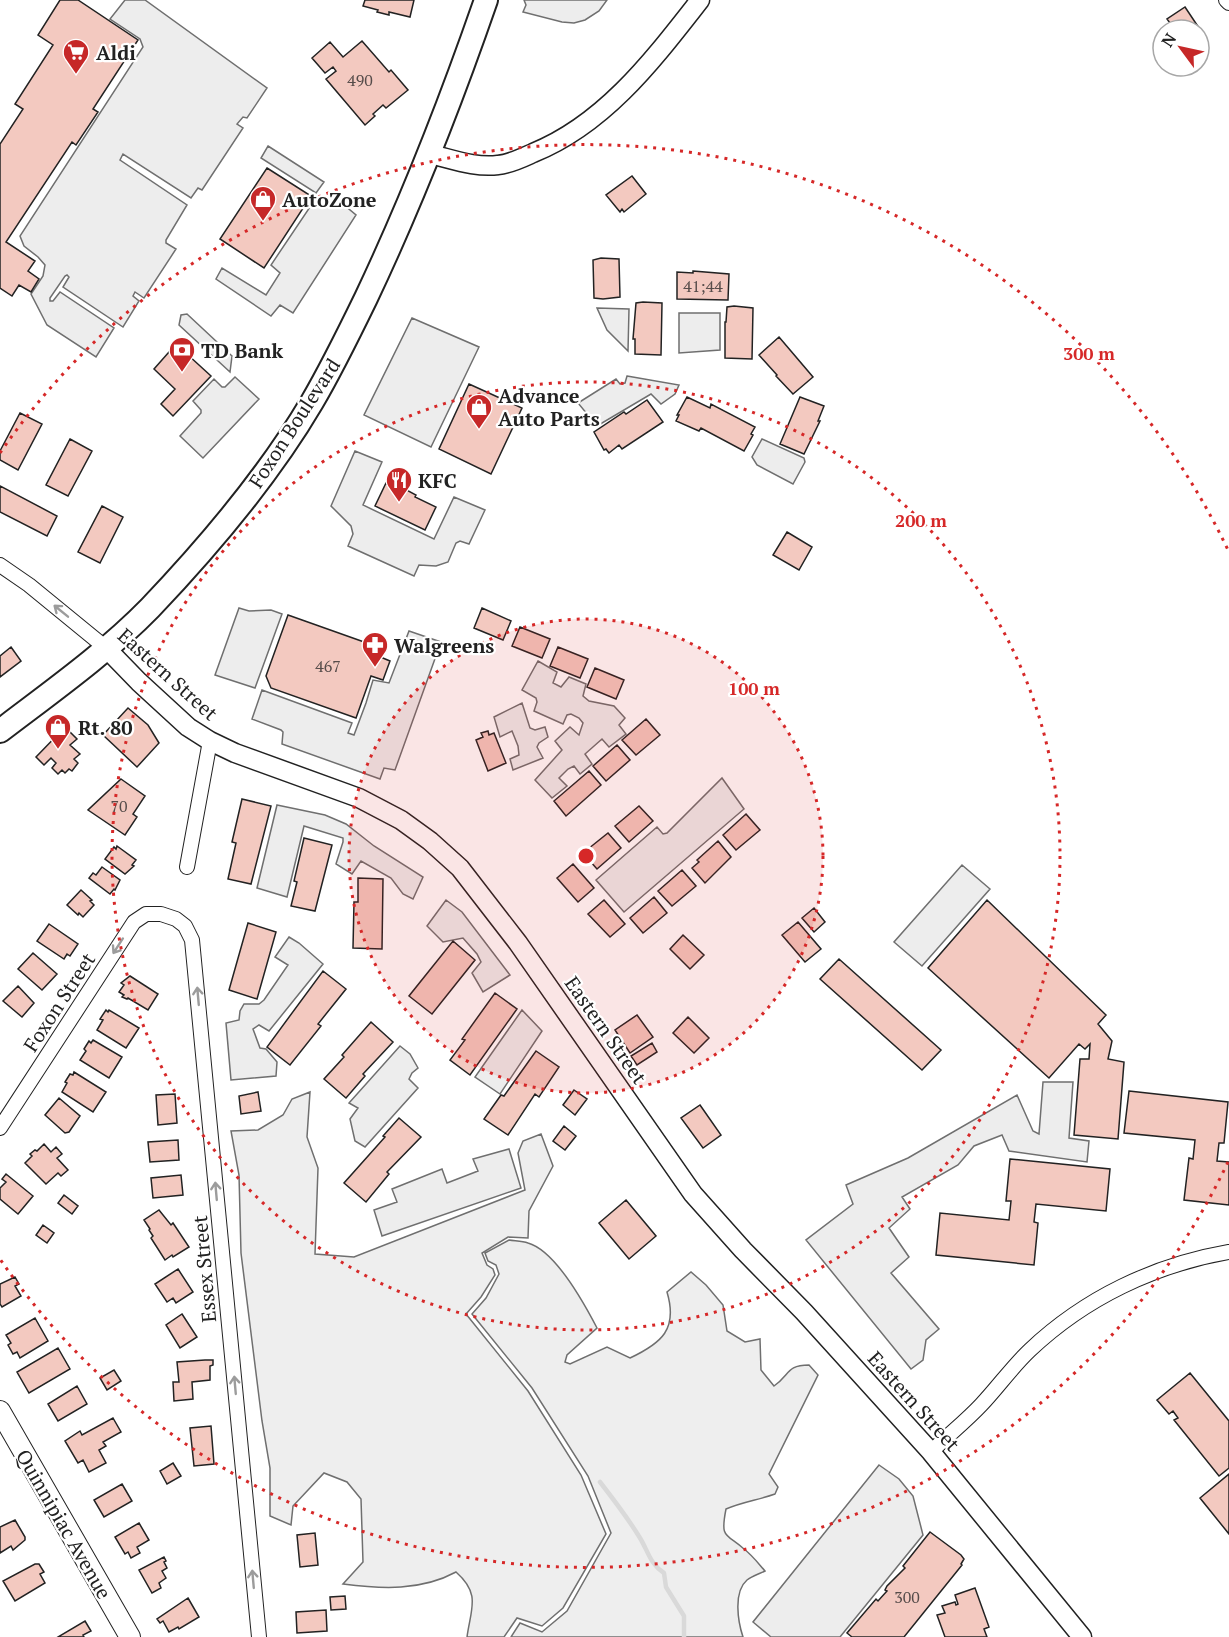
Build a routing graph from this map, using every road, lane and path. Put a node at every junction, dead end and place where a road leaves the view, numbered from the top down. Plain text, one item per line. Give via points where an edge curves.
1 (486, 0) edge
2 (700, 0) edge
3 (430, 154) junction
4 (0, 565) edge
5 (106, 648) junction
6 (0, 731) edge
7 (210, 741) junction
8 (187, 867) dead end
9 (161, 914) joint
10 (0, 1128) edge
11 (1229, 1252) edge
12 (0, 1411) edge
13 (931, 1452) junction
14 (130, 1637) edge
15 (259, 1637) edge
16 (1082, 1637) edge

1 - 3 main road, Foxon Boulevard
2 - 3 street via 629,86 595,116 547,147 497,165 472,164
3 - 5 main road, Foxon Boulevard via 335,362 293,432 217,533 149,609
5 -> 4 street, Eastern Street
5 - 6 main road, Foxon Boulevard
5 - 7 street, Eastern Street via 188,727
7 - 8 street
7 - 13 street, Eastern Street via 391,814 460,868 518,943 693,1194
9 -> 10 street, Foxon Street via 146,914 134,922
15 -> 9 street, Essex Street via 192,940 185,926
11 - 13 street via 1171,1265 1133,1280 1066,1320 1030,1350 981,1405
12 - 14 main road, Quinnipiac Avenue
13 - 16 street, Eastern Street

